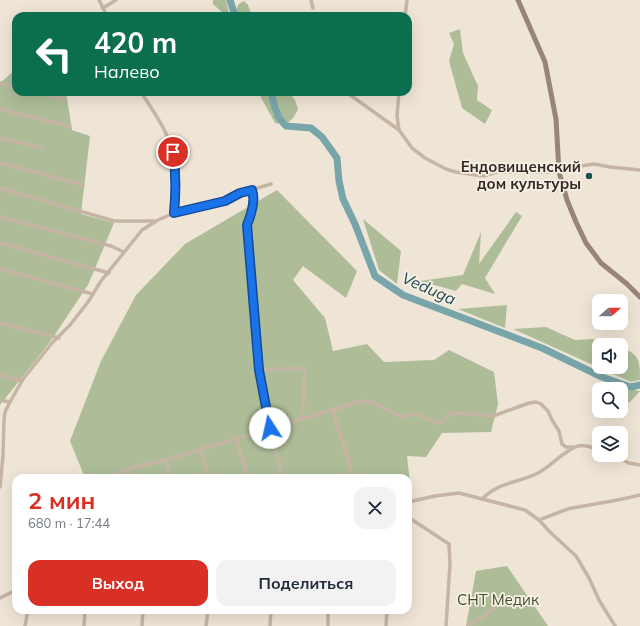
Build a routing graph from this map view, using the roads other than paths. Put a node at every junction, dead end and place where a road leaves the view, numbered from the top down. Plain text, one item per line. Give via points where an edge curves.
1 (99, 0) edge
2 (116, 0) edge
3 (311, 0) edge
4 (407, 0) edge
5 (518, 0) edge
6 (103, 8) junction
7 (313, 8) dead end
8 (105, 12) edge
9 (406, 12) edge
10 (0, 83) edge
11 (12, 86) edge
12 (53, 96) edge
13 (143, 96) edge
14 (352, 96) edge
15 (399, 96) edge
16 (65, 99) dead end
17 (0, 109) edge
18 (70, 126) dead end
19 (399, 130) junction
20 (0, 138) edge
21 (42, 148) dead end
22 (0, 163) edge
23 (640, 170) edge
24 (559, 172) junction
25 (271, 184) dead end
26 (83, 185) dead end
27 (0, 188) edge
28 (252, 190) junction
29 (174, 213) junction
30 (0, 217) edge
31 (155, 221) junction
32 (0, 243) edge
33 (124, 252) junction
34 (0, 269) edge
35 (109, 273) junction
36 (93, 294) junction
37 (640, 297) edge
38 (0, 323) edge
39 (59, 338) junction
40 (259, 370) junction
41 (0, 375) edge
42 (22, 380) junction
43 (0, 400) edge
44 (10, 402) junction
45 (334, 410) junction
46 (302, 419) junction
47 (2, 426) edge
48 (270, 428) junction
49 (236, 438) junction
50 (573, 447) junction
51 (592, 448) edge
52 (201, 449) junction
53 (2, 455) edge
54 (166, 460) junction
55 (627, 462) edge
56 (640, 465) edge
57 (128, 469) junction
58 (115, 474) edge
59 (130, 474) edge
60 (170, 474) edge
61 (208, 474) edge
62 (247, 474) edge
63 (282, 474) edge
64 (351, 474) edge
65 (0, 487) edge
66 (640, 495) edge
67 (482, 499) junction
68 (412, 501) edge
69 (412, 520) edge
70 (539, 520) junction
71 (12, 592) edge
72 (0, 598) edge
73 (503, 599) dead end
74 (27, 614) edge
75 (85, 614) edge
76 (143, 614) edge
77 (208, 614) edge
78 (271, 614) edge
79 (328, 614) edge
80 (387, 614) edge
81 (25, 626) edge
82 (84, 626) edge
83 (142, 626) edge
84 (206, 626) edge
85 (270, 626) edge
86 (328, 626) edge
87 (386, 626) edge
88 (446, 626) edge
89 (468, 626) edge
90 (615, 626) edge

1 - 6 street
2 - 6 street
3 - 7 street
4 - 9 street
5 - 24 street via 545,62 554,102
6 - 8 street
10 - 11 street
12 - 16 street
13 - 29 street via 168,137 173,152 176,168
14 - 19 street
15 - 19 street
17 - 18 street
19 - 24 street via 412,148 425,158 456,172 483,176 497,172
20 - 21 street
22 - 26 street
23 - 24 street via 594,164
24 - 37 street via 576,222 593,254
25 - 28 street
27 - 31 street via 114,221
28 - 29 street via 225,201
28 - 40 street via 252,212 247,225
29 - 31 street
30 - 33 street via 111,246
31 - 33 street via 142,230
32 - 35 street
33 - 35 street
34 - 36 street
35 - 36 street
36 - 39 street
38 - 39 street
39 - 42 street
40 - 46 street via 305,368
40 - 48 street
41 - 42 street
42 - 44 street
43 - 44 street
44 - 47 street
45 - 46 street
45 - 50 street via 361,402 375,403 402,416 417,414 437,423 450,414 493,416 536,402 548,411 559,431 562,444
45 - 64 street
46 - 48 street
47 - 53 street
48 - 49 street
48 - 63 street
49 - 52 street
49 - 62 street
50 - 51 street via 580,445
50 - 67 street via 540,472 495,488
52 - 54 street
52 - 61 street
53 - 65 street
54 - 57 street
54 - 60 street
55 - 56 street
57 - 58 street
57 - 59 street
66 - 70 street via 570,509
67 - 68 street via 459,493
67 - 70 street via 524,510
69 - 88 street via 449,544 450,576
70 - 90 street via 576,556
71 - 72 street
73 - 89 street via 490,612
74 - 81 street
75 - 82 street
76 - 83 street
77 - 84 street
78 - 85 street
79 - 86 street
80 - 87 street

